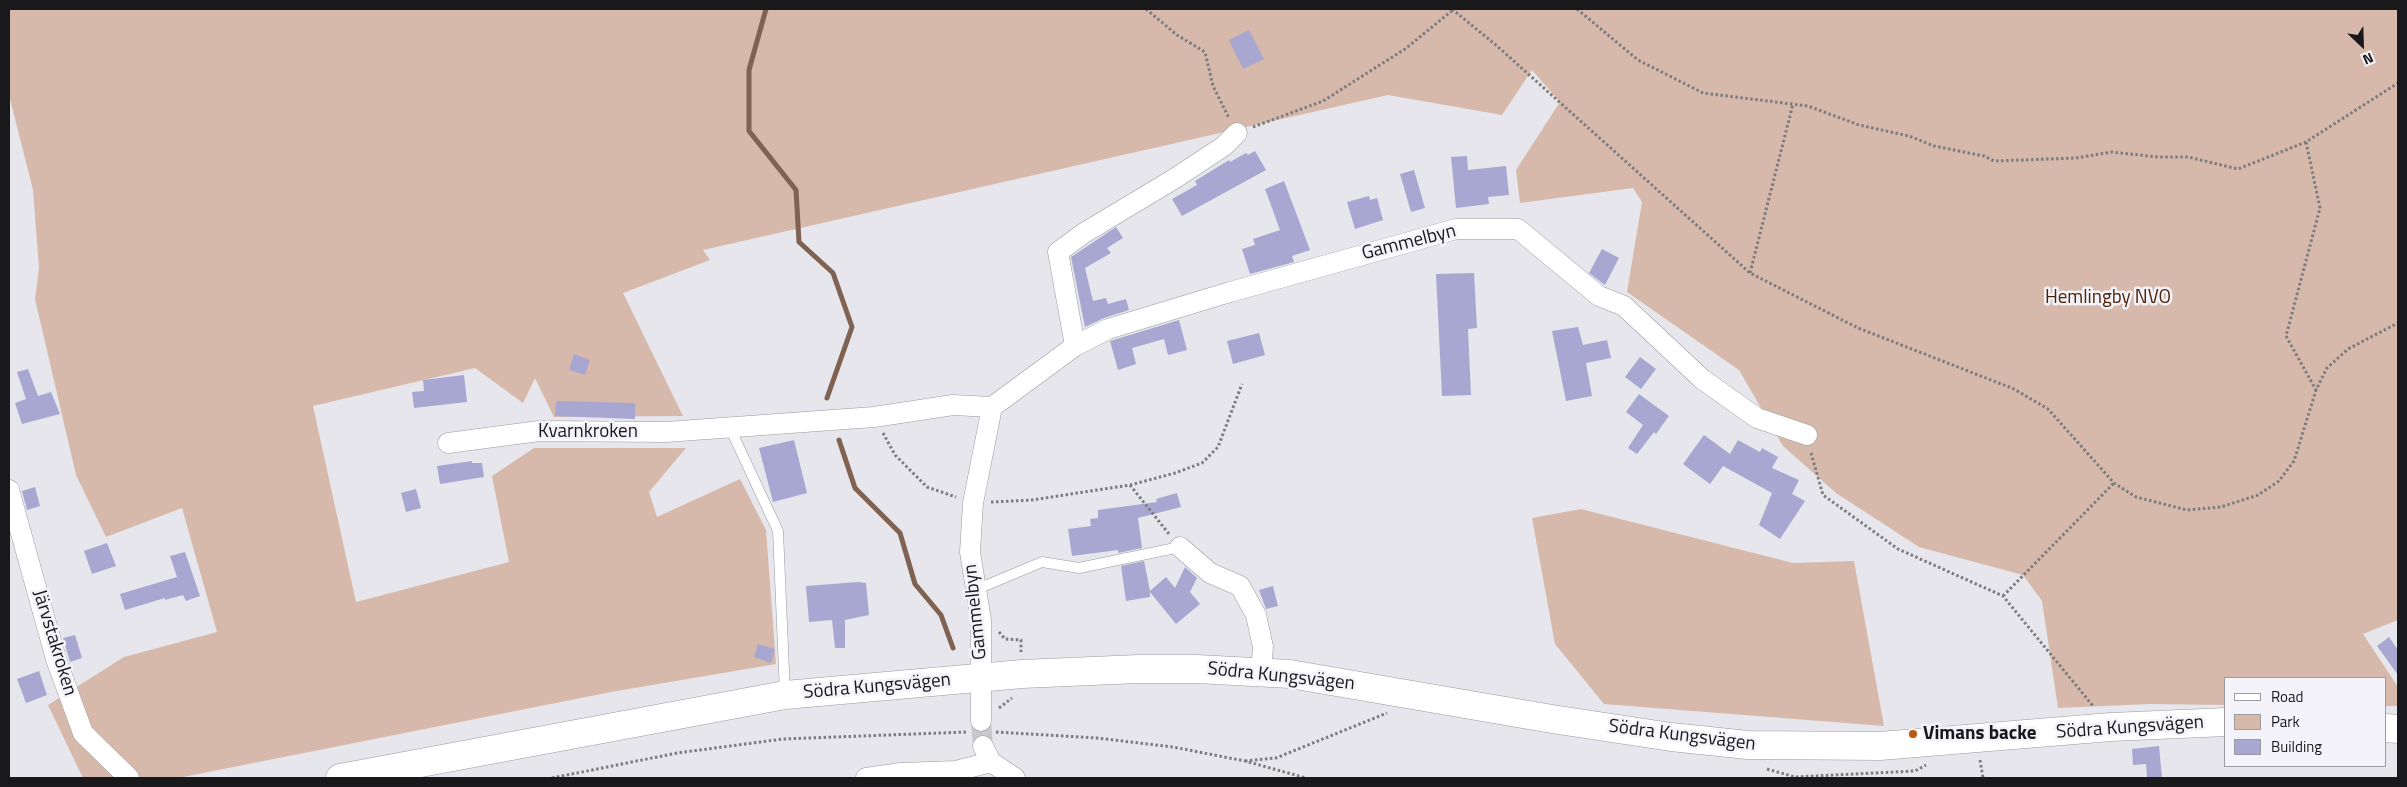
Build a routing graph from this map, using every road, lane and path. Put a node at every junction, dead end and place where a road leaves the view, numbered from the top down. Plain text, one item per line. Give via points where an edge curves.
1 (1146, 9) edge
2 (1454, 9) edge
3 (1577, 9) edge
4 (2398, 83) edge
5 (1793, 104) junction
6 (1237, 132) junction
7 (2306, 142) junction
8 (1750, 273) junction
9 (2398, 323) edge
10 (1075, 346) junction
11 (1242, 384) dead end
12 (2316, 390) junction
13 (992, 407) junction
14 (874, 417) junction
15 (730, 428) junction
16 (1807, 435) joint
17 (448, 442) dead end
18 (2114, 483) junction
19 (1130, 485) junction
20 (9, 490) edge
21 (973, 503) junction
22 (1180, 547) junction
23 (975, 590) junction
24 (2003, 596) junction
25 (979, 612) junction
26 (1261, 672) junction
27 (1022, 674) junction
28 (982, 678) junction
29 (785, 695) junction
30 (2224, 722) edge
31 (2111, 727) junction
32 (983, 739) junction
33 (1979, 754) dead end
34 (129, 778) edge
35 (340, 778) edge
36 (552, 778) edge
37 (866, 778) edge
38 (1015, 778) edge
39 (1306, 778) edge
40 (1983, 778) edge

1 - 6 path via 1176,35 1205,52 1213,86
2 - 6 path via 1405,49 1323,102
2 - 8 path
3 - 5 path via 1638,60 1704,93
4 - 7 path
5 - 7 path via 1808,106 1859,126 1909,136 1934,146 1994,161 2076,158 2112,152 2188,157 2238,169
5 - 8 path
6 - 10 street via 1224,146 1058,252
7 - 12 path via 2320,208 2286,336
8 - 18 path via 1858,328 2014,389 2048,410
9 - 12 path via 2348,349 2327,368
10 - 13 street, Gammelbyn
10 - 16 street, Gammelbyn via 1108,330 1146,318 1456,229 1518,229 1599,296 1624,306 1702,379 1756,418
11 - 19 path via 1218,447 1202,463
12 - 18 path via 2294,460 2279,480 2258,495 2221,507 2187,510 2136,497
13 - 14 street, Kvarnkroken via 953,405
13 - 21 street, Gammelbyn
14 - 15 street, Kvarnkroken
14 - 21 path via 895,455 927,488
15 - 17 street, Kvarnkroken via 666,432 539,431
15 - 29 lane via 778,531
16 - 24 path via 1823,495 1898,549
18 - 24 path
19 - 21 path via 1032,500
19 - 22 path
20 - 34 street, Järvstakroken via 56,659 82,733
21 - 23 street, Gammelbyn via 970,552
22 - 23 lane via 1079,568 1042,562
22 - 26 street via 1210,573 1240,586 1256,615 1263,647
23 - 25 street, Gammelbyn
24 - 31 path
25 - 27 path via 1005,639 1021,640
25 - 28 street, Gammelbyn
26 - 27 main road, Södra Kungsvägen via 1168,669
26 - 31 main road, Södra Kungsvägen via 1362,685 1671,737 1748,745 1880,746
27 - 28 main road, Södra Kungsvägen
28 - 29 main road, Södra Kungsvägen
28 - 32 street, Gammelbyn
29 - 35 main road, Södra Kungsvägen
30 - 31 main road, Södra Kungsvägen
32 - 36 path via 783,739 677,753
32 - 37 street via 956,771
32 - 38 street
32 - 39 path via 1097,738 1172,747 1246,761
33 - 40 path

